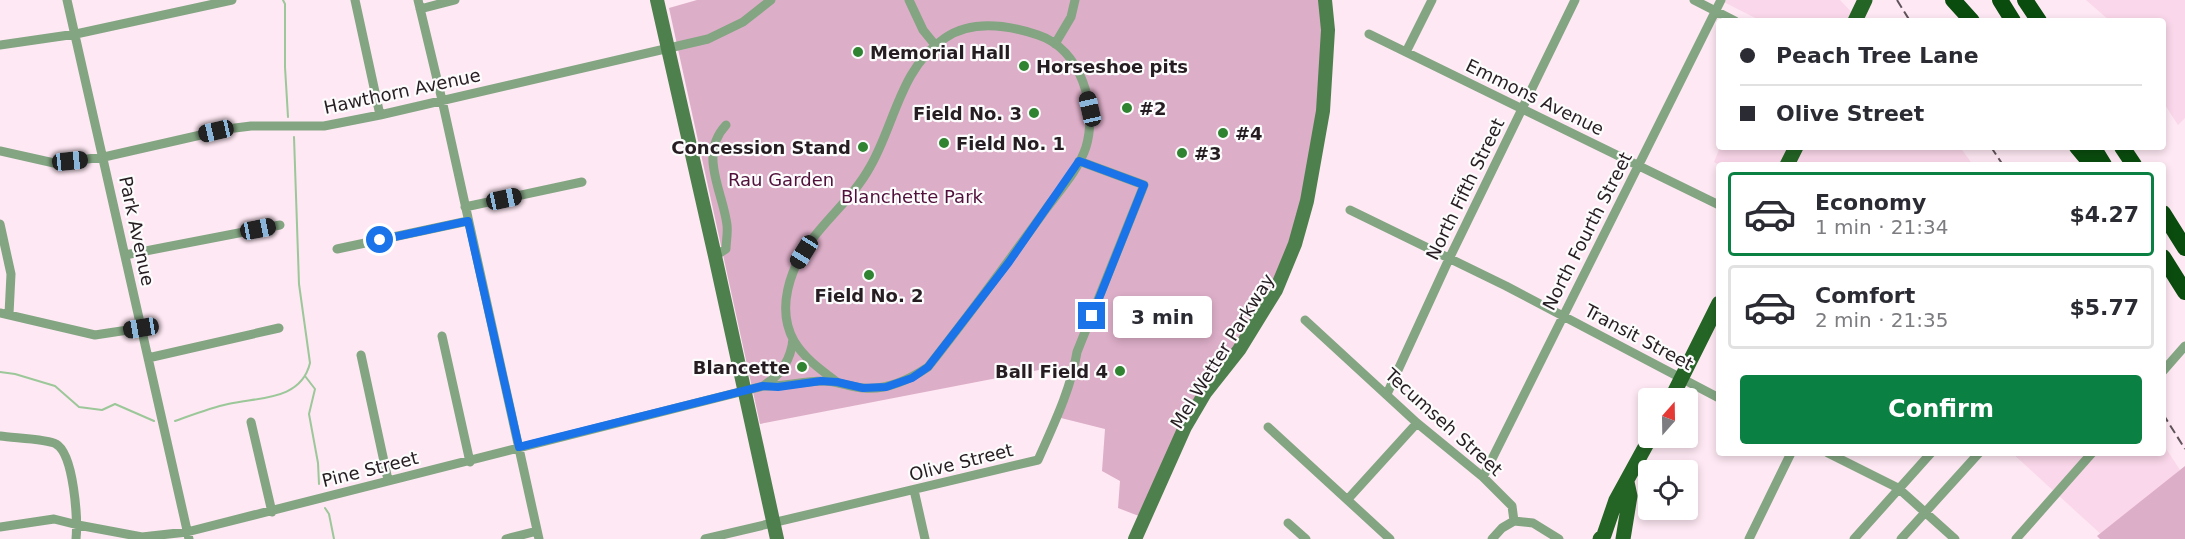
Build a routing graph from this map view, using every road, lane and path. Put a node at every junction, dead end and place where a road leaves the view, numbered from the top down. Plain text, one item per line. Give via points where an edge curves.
1 (67, 0) edge
2 (232, 0) edge
3 (355, 0) edge
4 (455, 0) edge
5 (657, 0) edge
6 (771, 0) edge
7 (909, 0) edge
8 (1075, 0) edge
9 (1325, 0) edge
10 (1332, 0) edge
11 (1432, 0) edge
12 (1575, 0) edge
13 (1694, 0) edge
14 (1721, 0) edge
15 (1865, 0) edge
16 (1953, 0) edge
17 (2000, 0) edge
18 (2025, 0) edge
19 (419, 4) edge
20 (1716, 12) junction
21 (1729, 18) edge
22 (1856, 18) edge
23 (1969, 18) edge
24 (2011, 18) edge
25 (2037, 18) edge
26 (76, 34) junction
27 (1369, 34) dead end
28 (1055, 44) junction
29 (0, 45) edge
30 (936, 46) junction
31 (667, 48) junction
32 (1406, 52) junction
33 (442, 100) junction
34 (1522, 109) junction
35 (380, 115) junction
36 (726, 125) dead end
37 (2080, 150) edge
38 (0, 151) edge
39 (104, 158) junction
40 (1079, 161) junction
41 (2090, 162) edge
42 (1639, 165) junction
43 (582, 182) dead end
44 (1716, 204) edge
45 (465, 207) junction
46 (1350, 210) dead end
47 (2166, 218) edge
48 (468, 221) junction
49 (0, 224) edge
50 (280, 225) dead end
51 (2185, 248) edge
52 (337, 249) dead end
53 (125, 255) junction
54 (716, 256) junction
55 (1449, 259) junction
56 (2166, 262) edge
57 (2181, 285) edge
58 (1716, 309) edge
59 (5, 314) edge
60 (1564, 315) junction
61 (1305, 320) dead end
62 (141, 328) junction
63 (279, 328) dead end
64 (442, 336) dead end
65 (793, 339) junction
66 (2185, 346) edge
67 (361, 355) dead end
68 (148, 358) junction
69 (2166, 368) edge
70 (1682, 378) junction
71 (837, 382) junction
72 (763, 386) junction
73 (1677, 388) edge
74 (744, 390) junction
75 (1387, 394) junction
76 (1716, 396) edge
77 (251, 422) dead end
78 (1417, 423) junction
79 (1268, 427) dead end
80 (0, 436) edge
81 (1184, 437) junction
82 (519, 447) junction
83 (1645, 448) edge
84 (1790, 456) edge
85 (1835, 456) edge
86 (1928, 456) edge
87 (1976, 456) edge
88 (2089, 456) edge
89 (470, 462) junction
90 (1483, 477) junction
91 (388, 480) junction
92 (1627, 482) junction
93 (1898, 488) junction
94 (914, 490) junction
95 (1348, 499) junction
96 (272, 512) junction
97 (1926, 512) junction
98 (1514, 521) junction
99 (773, 522) junction
100 (1288, 523) dead end
101 (78, 525) junction
102 (0, 527) edge
103 (538, 535) edge
104 (188, 536) edge
105 (76, 539) edge
106 (506, 539) edge
107 (705, 539) edge
108 (777, 539) edge
109 (925, 539) edge
110 (1135, 539) edge
111 (1143, 539) edge
112 (1306, 539) edge
113 (1390, 539) edge
114 (1492, 539) edge
115 (1559, 539) edge
116 (1600, 539) edge
117 (1613, 539) edge
118 (1623, 539) edge
119 (1749, 539) edge
120 (1854, 539) edge
121 (1901, 539) edge
122 (1955, 539) edge
123 (2016, 539) edge

1 - 26 street, Park Avenue
2 - 26 street
3 - 35 street
4 - 19 street
5 - 31 main road
6 - 31 street, Hawthorn Avenue via 743,22 708,39
7 - 30 street via 923,30
8 - 28 street via 1071,17
9 - 81 main road, Mel Wetter Parkway via 1328,30 1323,111 1295,244 1276,290 1239,350 1205,393
10 - 81 main road, Mel Wetter Parkway via 1335,30 1330,112 1302,247 1283,293 1245,354
11 - 32 street
12 - 34 street, North Fifth Street
13 - 20 street
14 - 20 street, North Fourth Street
15 - 22 main road
16 - 23 highway
17 - 24 highway
18 - 25 highway
19 - 33 street
20 - 21 street
20 - 42 street, North Fourth Street
26 - 29 street
26 - 39 street, Park Avenue
27 - 32 street, Emmons Avenue
28 - 30 street via 1018,28 991,24 968,28
28 - 40 street via 1077,71 1090,109 1086,148
30 - 65 street via 909,77 879,150 860,184 797,263 786,302
31 - 33 street, Hawthorn Avenue
31 - 54 main road
32 - 34 street, Emmons Avenue
33 - 35 street, Hawthorn Avenue
33 - 45 street
34 - 42 street, Emmons Avenue
34 - 55 street, North Fifth Street
35 - 39 street, Hawthorn Avenue via 324,126 227,129
36 - 54 street via 719,133 712,164 727,225 726,249
37 - 41 highway
38 - 39 street, Hawthorn Avenue via 54,163
39 - 53 street, Park Avenue
40 - 71 street via 1009,262 928,367 912,378 886,387 863,388
40 - 94 street, Olive Street via 1144,185 1038,460
42 - 44 street, Emmons Avenue
42 - 60 street, North Fourth Street
43 - 45 street
45 - 48 street
46 - 55 street, Transit Street
47 - 51 highway
48 - 52 street
48 - 82 street
49 - 59 street via 11,274
50 - 53 street
53 - 62 street, Park Avenue
54 - 74 main road
55 - 60 street, Transit Street
55 - 75 street, North Fifth Street
56 - 57 highway
58 - 70 main road
59 - 62 street via 95,335
60 - 70 street, Transit Street
60 - 90 street, North Fourth Street
61 - 75 street, Tecumseh Street
62 - 68 street, Park Avenue
63 - 68 street
64 - 89 street
65 - 71 street via 803,354
65 - 72 street via 791,356 774,379
66 - 69 street
67 - 91 street
68 - 104 street, Park Avenue
70 - 73 main road
70 - 76 street, Transit Street
71 - 72 street, Pine Street
72 - 74 street, Pine Street
74 - 82 street, Pine Street
74 - 99 main road
75 - 78 street, Tecumseh Street
77 - 96 street
78 - 90 street, Tecumseh Street
78 - 95 street
79 - 95 street
80 - 101 street via 56,443 64,451
81 - 110 main road, Mel Wetter Parkway
81 - 111 main road, Mel Wetter Parkway
82 - 89 street, Pine Street
82 - 103 street
83 - 92 main road
84 - 119 street
85 - 93 street
86 - 93 street
87 - 97 street
88 - 123 street
89 - 91 street, Pine Street
90 - 98 street, Tecumseh Street via 1512,506
91 - 96 street, Pine Street
92 - 116 main road
92 - 117 main road
92 - 118 main road via 1630,496
93 - 97 street
93 - 120 street
94 - 99 street, Olive Street
94 - 109 street
95 - 113 street
96 - 104 street, Pine Street
97 - 121 street
97 - 122 street
98 - 114 street
98 - 115 street via 1533,523
99 - 107 street, Olive Street
99 - 108 main road
100 - 112 street
101 - 102 street, Pine Street via 54,519
101 - 104 street, Pine Street via 142,537
101 - 105 street
103 - 106 street

